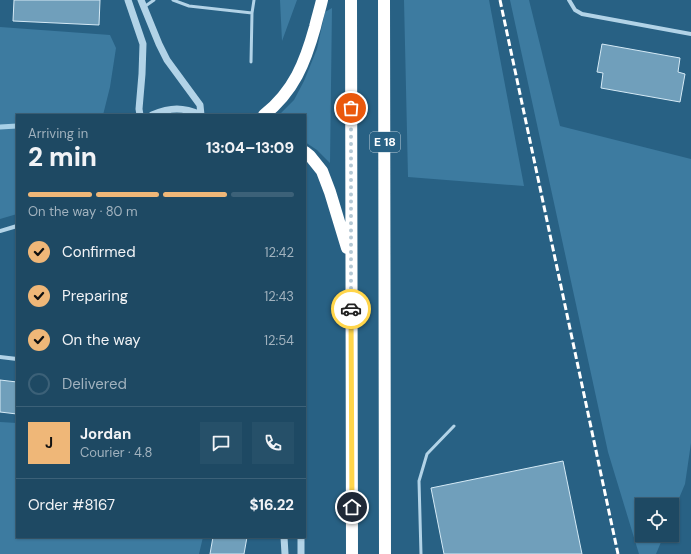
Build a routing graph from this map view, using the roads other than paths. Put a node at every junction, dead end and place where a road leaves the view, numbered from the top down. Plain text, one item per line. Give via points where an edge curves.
1 (128, 0) edge
2 (141, 0) edge
3 (154, 0) edge
4 (173, 0) edge
5 (254, 0) edge
6 (322, 0) edge
7 (351, 0) edge
8 (384, 0) edge
9 (568, 0) edge
10 (144, 7) junction
11 (252, 13) junction
12 (691, 34) edge
13 (251, 62) dead end
14 (140, 114) edge
15 (154, 114) edge
16 (199, 114) edge
17 (201, 114) edge
18 (265, 114) edge
19 (306, 153) edge
20 (16, 226) edge
21 (0, 231) edge
22 (351, 261) junction
23 (0, 357) edge
24 (16, 359) edge
25 (454, 426) dead end
26 (284, 538) edge
27 (301, 538) edge
28 (285, 554) edge
29 (301, 554) edge
30 (352, 554) edge
31 (385, 554) edge
32 (421, 554) edge

1 - 14 street via 143,44
2 - 10 street
3 - 10 lane
4 - 11 lane via 189,6
5 - 11 lane
6 - 18 highway via 312,38 293,84
7 - 22 highway, E 18
8 - 31 highway, E 18
9 - 12 street via 575,10 582,14
10 - 17 street via 167,60 200,105
11 - 13 lane
15 - 16 street via 176,108
19 - 22 highway via 322,171
20 - 21 street
22 - 30 highway, E 18
23 - 24 street
25 - 32 lane via 427,454 419,481
26 - 28 street
27 - 29 street

